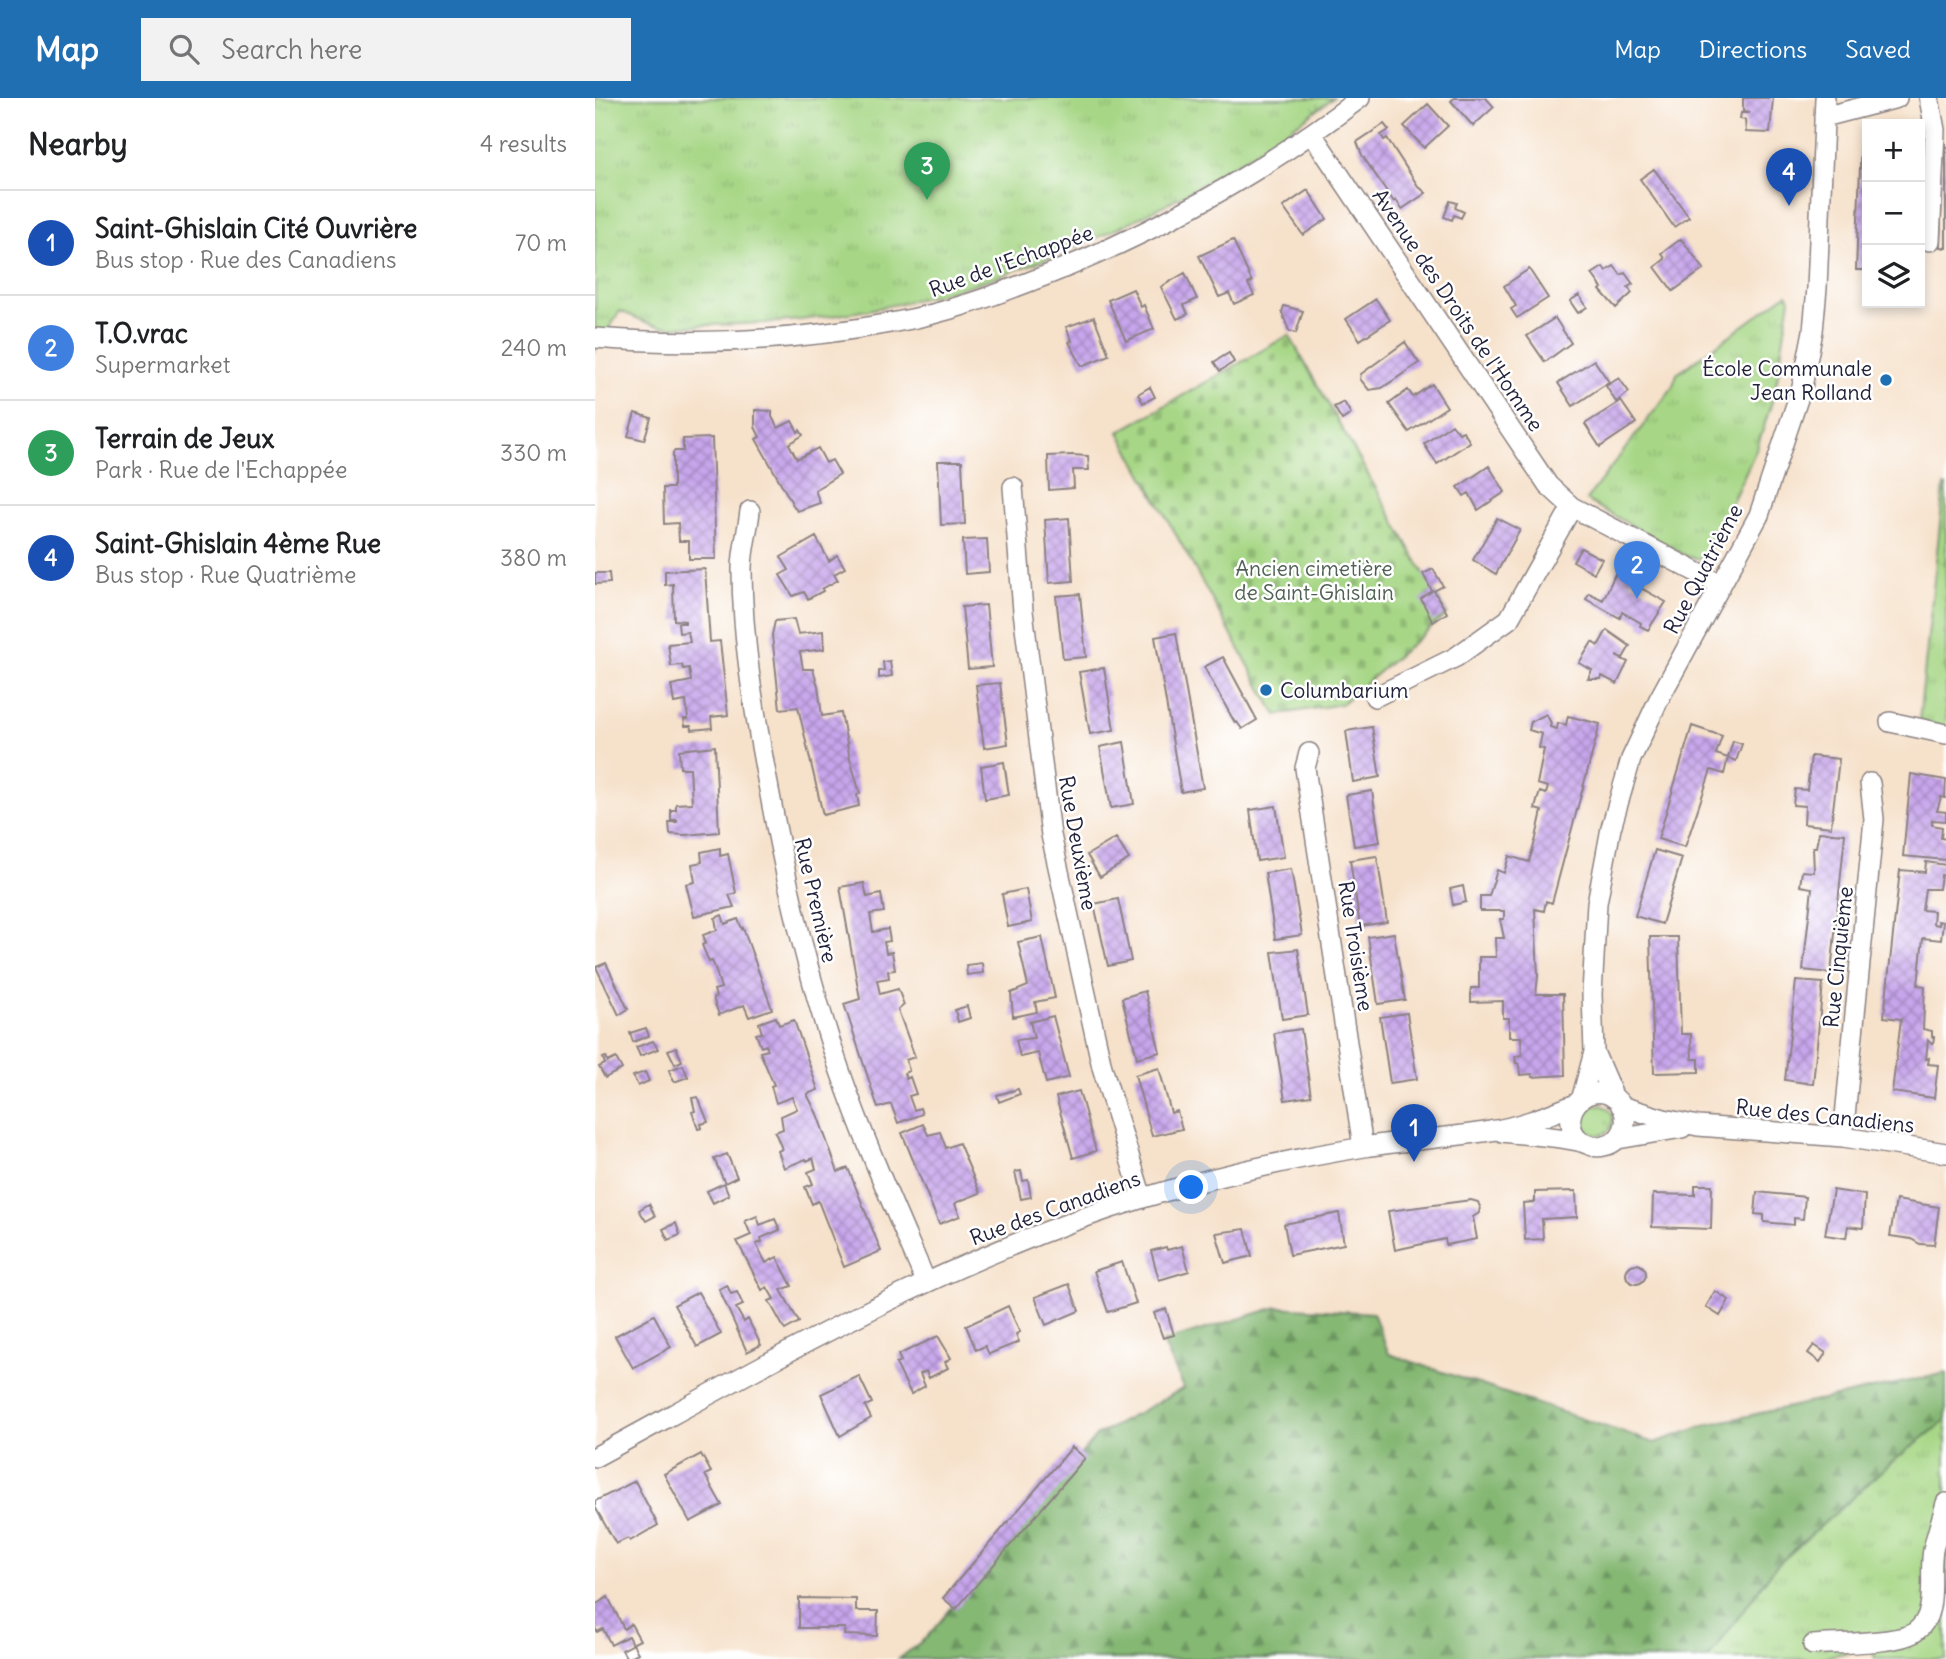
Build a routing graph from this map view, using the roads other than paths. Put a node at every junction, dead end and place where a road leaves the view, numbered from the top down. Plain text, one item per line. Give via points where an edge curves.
1 (1360, 98) edge
2 (1897, 98) edge
3 (1929, 98) edge
4 (1824, 108) edge
5 (1312, 134) junction
6 (1930, 241) dead end
7 (595, 338) edge
8 (1013, 487) dead end
9 (1572, 506) junction
10 (750, 511) dead end
11 (1721, 585) junction
12 (1375, 698) dead end
13 (1890, 722) dead end
14 (1946, 734) edge
15 (1309, 753) dead end
16 (1870, 783) dead end
17 (1594, 1052) junction
18 (1579, 1101) junction
19 (1617, 1102) junction
20 (1698, 1126) junction
21 (1492, 1131) junction
22 (1843, 1137) junction
23 (1618, 1139) junction
24 (1581, 1142) junction
25 (1363, 1147) junction
26 (1946, 1153) edge
27 (1142, 1198) junction
28 (926, 1282) junction
29 (595, 1457) edge
30 (1946, 1503) edge
31 (1813, 1645) dead end

1 - 5 street, Rue de l'Echappée
2 - 4 street
3 - 6 street via 1935,130
4 - 11 street, Rue Quatrième via 1813,331 1803,387 1759,515
5 - 7 street, Rue de l'Echappée via 1235,184 1123,244 1010,290 944,310 898,322 770,339 659,342
5 - 9 street, Avenue des Droits de l'Homme via 1548,485
8 - 27 street, Rue Deuxième via 1023,611 1051,835 1102,1067
9 - 11 street, Avenue des Droits de l'Homme
9 - 12 street via 1509,619 1456,657
10 - 28 street, Rue Première via 742,566 746,646 783,869 841,1073
11 - 17 street, Rue Quatrième via 1631,759 1611,828 1597,903
13 - 14 street
15 - 25 street, Rue Troisième via 1305,768
16 - 22 street, Rue Cinquième via 1874,819
17 - 18 street, Rue Quatrième
17 - 19 street, Rue Quatrième
18 - 19 street, Rue des Canadiens via 1598,1093
18 - 21 street, Rue des Canadiens
18 - 24 street via 1571,1114 1571,1126
19 - 20 street, Rue des Canadiens
19 - 23 street via 1625,1122
20 - 22 street, Rue des Canadiens
20 - 23 street, Rue des Canadiens
21 - 24 street, Rue des Canadiens
21 - 25 street, Rue des Canadiens
22 - 26 street, Rue des Canadiens
23 - 24 street, Rue des Canadiens via 1602,1147
25 - 27 street, Rue des Canadiens via 1248,1169
27 - 28 street, Rue des Canadiens via 1037,1235
28 - 29 street, Rue des Canadiens
30 - 31 street via 1932,1551 1930,1608 1914,1633 1897,1639

